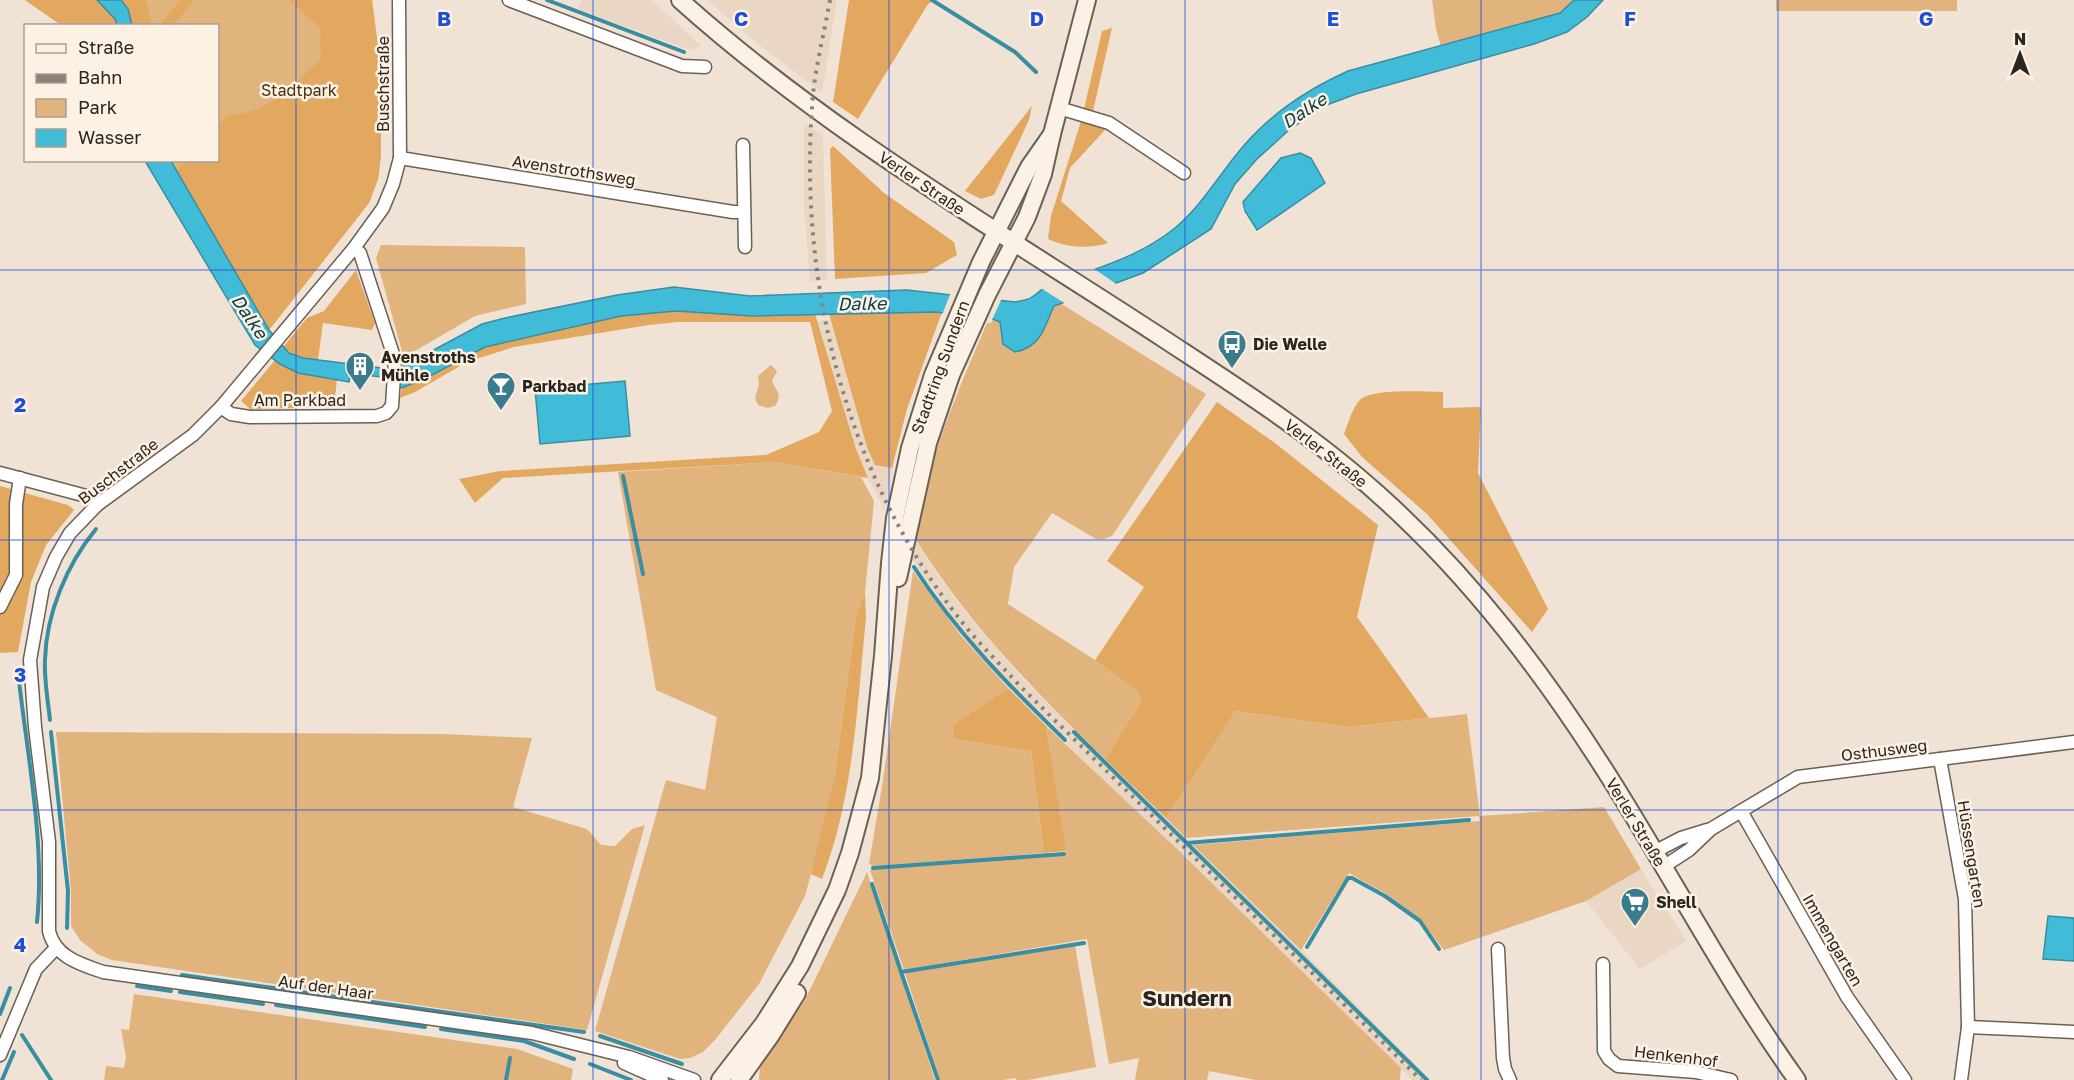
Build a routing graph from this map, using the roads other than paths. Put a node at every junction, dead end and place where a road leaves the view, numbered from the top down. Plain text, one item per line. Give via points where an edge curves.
1 (399, 0) edge
2 (509, 0) edge
3 (680, 0) edge
4 (1087, 0) edge
5 (705, 67) dead end
6 (1059, 108) junction
7 (1052, 134) junction
8 (743, 145) dead end
9 (400, 158) junction
10 (1184, 174) dead end
11 (743, 212) junction
12 (996, 232) junction
13 (1013, 243) junction
14 (745, 247) dead end
15 (354, 248) junction
16 (221, 407) junction
17 (0, 473) edge
18 (20, 478) junction
19 (97, 505) junction
20 (0, 607) edge
21 (883, 656) junction
22 (2074, 742) edge
23 (1940, 759) junction
24 (1741, 811) junction
25 (1711, 829) junction
26 (1654, 852) junction
27 (850, 853) junction
28 (1664, 867) junction
29 (56, 948) junction
30 (1498, 949) dead end
31 (1603, 963) dead end
32 (1968, 1027) junction
33 (2074, 1032) edge
34 (596, 1049) junction
35 (0, 1055) edge
36 (662, 1080) edge
37 (694, 1080) edge
38 (720, 1080) edge
39 (739, 1080) edge
40 (1510, 1080) edge
41 (1731, 1080) edge
42 (1797, 1080) edge
43 (1905, 1080) edge
44 (1961, 1080) edge

1 - 9 street, Buschstraße
2 - 5 street via 682,66
3 - 12 main road, Verler Straße via 727,42 812,107
4 - 6 main road, Stadtring Sundern
6 - 7 main road, Stadtring Sundern
6 - 10 street via 1109,123
7 - 12 main road, Stadtring Sundern via 1029,168
7 - 13 main road, Stadtring Sundern via 1043,174
8 - 11 street
9 - 11 street, Avenstrothsweg
9 - 15 street, Buschstraße via 383,208
11 - 14 street
12 - 13 main road, Verler Straße
12 - 21 main road, Stadtring Sundern via 933,375 910,448 895,518
13 - 21 main road, Stadtring Sundern via 951,375 928,443
13 - 26 main road, Verler Straße via 1263,405 1380,495 1497,618 1546,682
15 - 16 street, Buschstraße
15 - 16 street, Am Parkbad via 362,258 395,364 392,406 377,416 250,417 231,414
16 - 19 street, Buschstraße via 193,435
17 - 18 street
18 - 19 street via 90,497
18 - 20 street via 16,575
19 - 29 street, Buschstraße via 70,533 56,557 44,587 30,660 49,842 49,931
21 - 27 main road, Stadtring Sundern via 870,778
22 - 23 street, Osthusweg
23 - 24 street, Osthusweg via 1798,777
23 - 32 street, Hüssengarten via 1965,899
24 - 25 street, Osthusweg
24 - 43 street, Immengarten via 1847,997
25 - 26 street, Osthusweg
25 - 28 street, Osthusweg
26 - 28 main road, Verler Straße
27 - 38 main road, Stadtring Sundern via 837,890 800,966 764,1023
27 - 39 main road, Stadtring Sundern via 848,873 816,954 771,1035
28 - 42 main road, Verler Straße
29 - 34 street, Auf der Haar via 66,957 103,972 532,1033
29 - 35 street via 36,969
30 - 40 street via 1503,1058
31 - 41 street, Henkenhof via 1604,1051 1609,1059 1618,1066 1696,1072
32 - 33 street
32 - 44 street, Hüssengarten
34 - 36 street, Auf der Haar
34 - 37 street, Auf der Haar

